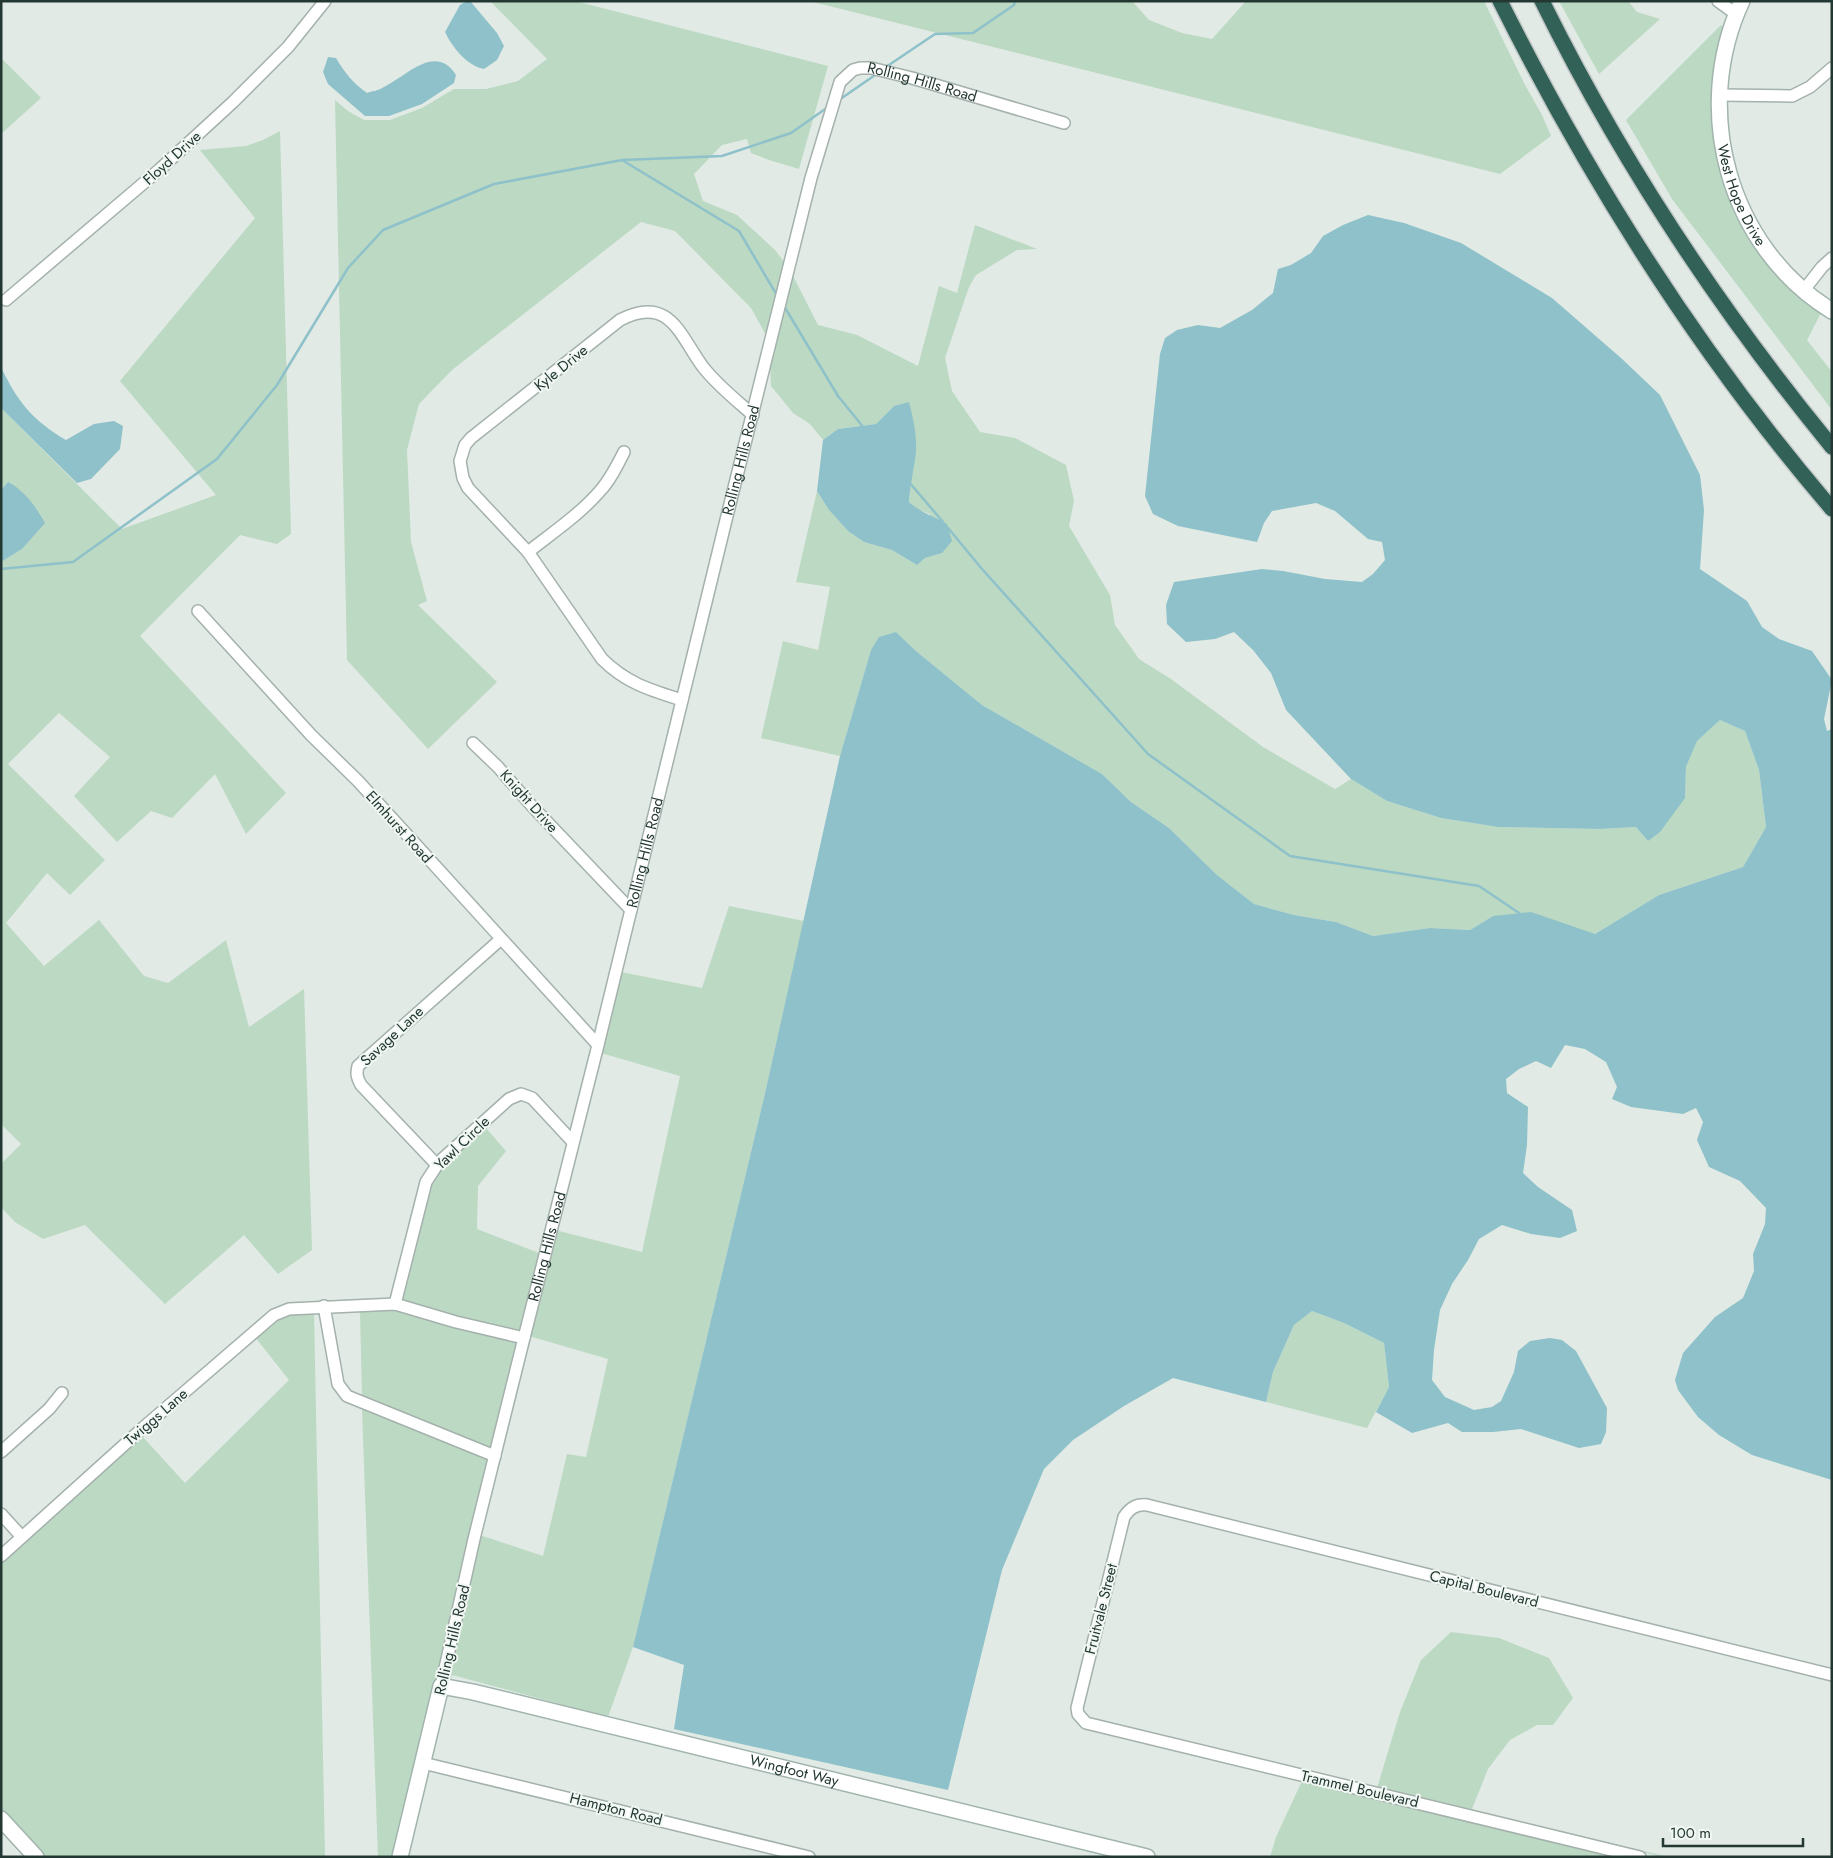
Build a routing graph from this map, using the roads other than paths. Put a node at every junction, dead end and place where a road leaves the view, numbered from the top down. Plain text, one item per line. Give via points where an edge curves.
1 (325, 1) edge
2 (1500, 1) edge
3 (1542, 1) edge
4 (1718, 1) edge
5 (1739, 7) edge
6 (1832, 68) edge
7 (1719, 95) junction
8 (1064, 123) dead end
9 (1832, 258) edge
10 (1804, 290) junction
11 (6, 300) dead end
12 (1832, 311) edge
13 (753, 415) junction
14 (1832, 447) edge
15 (624, 452) dead end
16 (1832, 509) edge
17 (528, 552) junction
18 (198, 611) dead end
19 (682, 700) junction
20 (473, 743) dead end
21 (631, 910) junction
22 (501, 939) junction
23 (598, 1045) junction
24 (572, 1141) junction
25 (437, 1165) junction
26 (395, 1304) junction
27 (324, 1306) junction
28 (524, 1338) junction
29 (62, 1393) dead end
30 (1, 1452) edge
31 (495, 1456) junction
32 (1137, 1505) joint
33 (1, 1514) edge
34 (22, 1537) junction
35 (1, 1556) edge
36 (1832, 1675) edge
37 (441, 1686) junction
38 (1081, 1719) joint
39 (423, 1763) junction
40 (1, 1819) edge
41 (36, 1857) edge
42 (400, 1857) edge
43 (809, 1857) edge
44 (1147, 1857) edge
45 (1640, 1857) edge

1 - 11 street, Floyd Drive via 288,47 233,102
2 - 16 highway via 1533,68 1602,191 1650,266 1750,408
3 - 14 highway via 1608,124 1688,255
4 - 5 street
5 - 7 street, West Hope Drive via 1725,50
6 - 7 street via 1810,87 1792,96
7 - 10 street, West Hope Drive via 1723,155 1733,190 1769,255
8 - 13 street, Rolling Hills Road via 871,68 860,68 846,74 840,82 811,178
9 - 10 street
10 - 12 street, West Hope Drive
13 - 17 street, Kyle Drive via 715,381 682,332 669,320 644,312 620,320 471,438 462,453 461,471 468,488
13 - 19 street, Rolling Hills Road
15 - 17 street via 600,491
17 - 19 street, Kyle Drive via 607,664 631,682
18 - 22 street, Elmhurst Road
19 - 21 street, Rolling Hills Road
20 - 21 street, Knight Drive
21 - 23 street, Rolling Hills Road
22 - 23 street, Elmhurst Road
22 - 25 street, Savage Lane via 358,1066 361,1085
23 - 24 street, Rolling Hills Road
24 - 25 street, Yawl Circle via 532,1098 521,1094 508,1099
24 - 28 street, Rolling Hills Road
25 - 26 street, Yawl Circle via 426,1182
26 - 27 street
26 - 28 street
27 - 31 street via 338,1384 346,1396
27 - 34 street, Twiggs Lane via 289,1309 274,1315
28 - 31 street, Rolling Hills Road
29 - 30 street
31 - 37 street, Rolling Hills Road
32 - 36 street, Capital Boulevard
32 - 38 street, Fruitvale Street via 1124,1517 1077,1708
33 - 34 street
34 - 35 street, Twiggs Lane
37 - 39 street, Rolling Hills Road
37 - 44 street, Wingfoot Way
38 - 45 street, Trammel Boulevard via 1118,1732
39 - 42 street, Rolling Hills Road
39 - 43 street, Hampton Road
40 - 41 street

